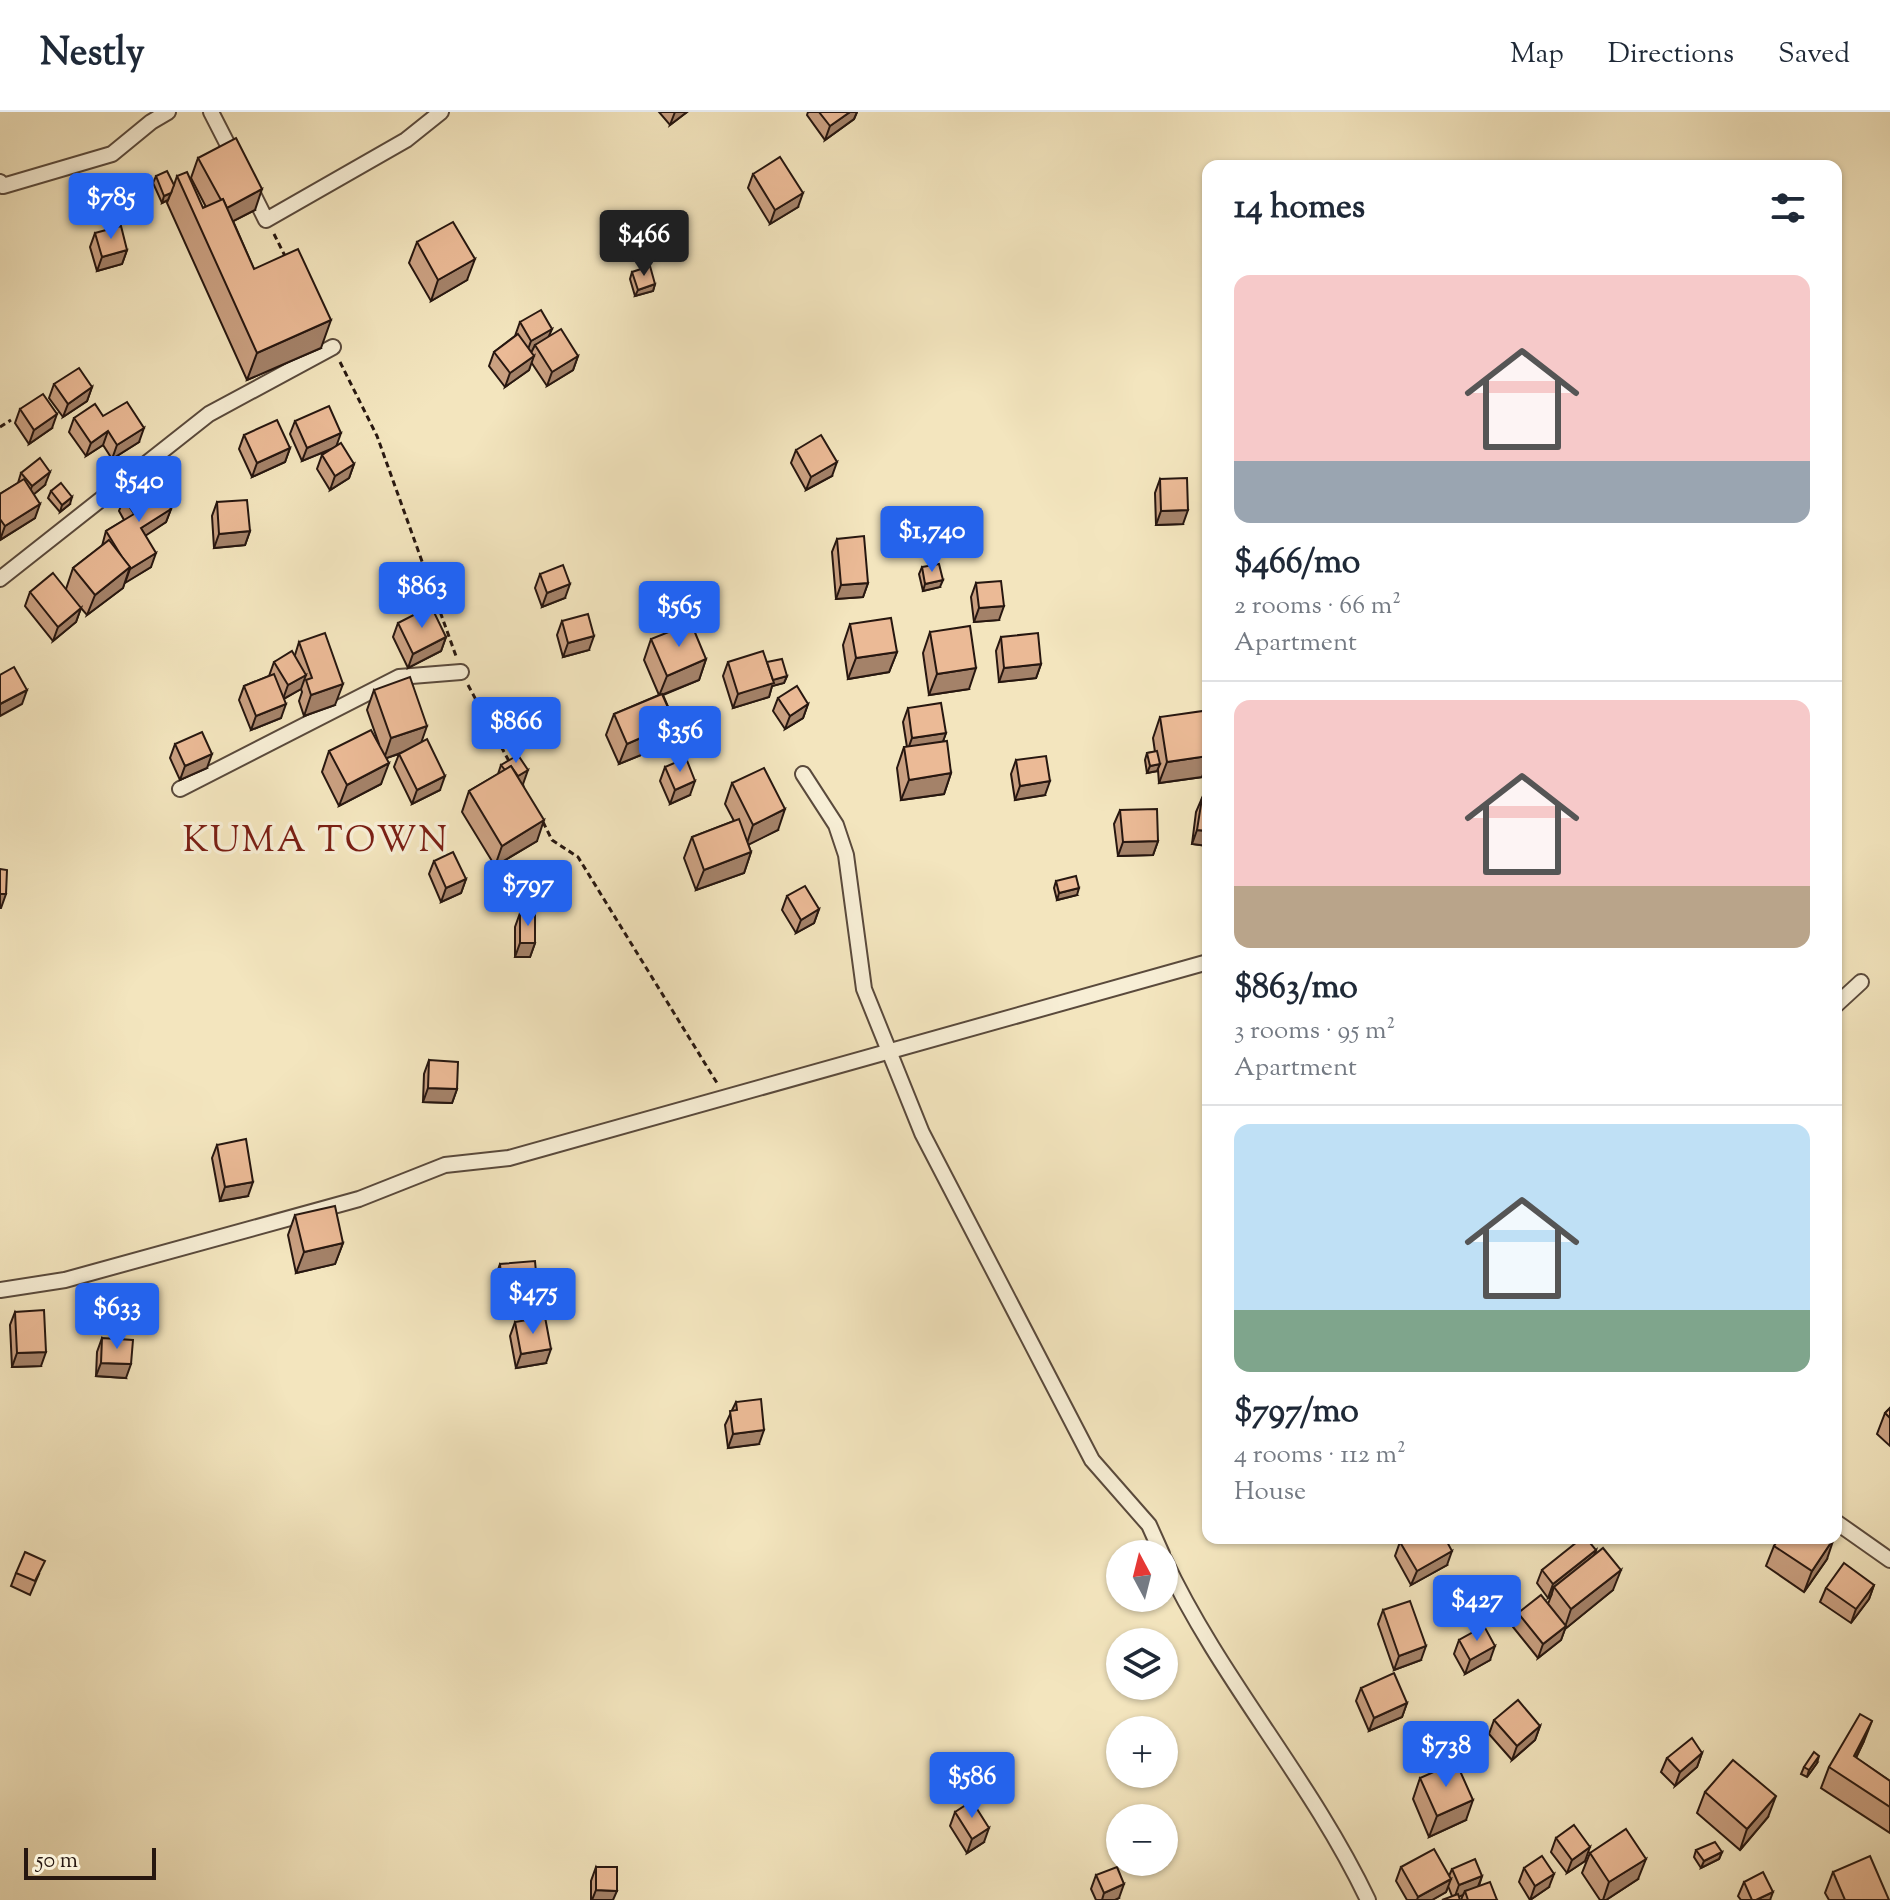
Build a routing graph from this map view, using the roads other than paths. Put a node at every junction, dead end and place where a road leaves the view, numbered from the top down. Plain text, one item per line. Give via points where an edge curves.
1 (168, 112) edge
2 (211, 112) edge
3 (441, 112) edge
4 (0, 182) edge
5 (333, 347) road end
6 (0, 579) edge
7 (461, 672) road end
8 (803, 774) dead end
9 (180, 789) dead end
10 (1202, 964) edge
11 (1861, 982) dead end
12 (1842, 999) edge
13 (890, 1050) junction
14 (0, 1291) edge
15 (1842, 1526) edge
16 (1156, 1540) edge
17 (1890, 1560) edge
18 (1178, 1582) edge
19 (1368, 1900) edge

1 - 4 street via 112,154 3,186
2 - 3 street via 266,220 406,140
5 - 6 street via 209,414
7 - 9 street via 399,677
8 - 13 street via 836,825 846,855 864,989
10 - 13 street
11 - 12 street
13 - 14 street via 509,1158 445,1165 359,1199 65,1280
13 - 16 street via 922,1133 1092,1460 1149,1525
15 - 17 street
18 - 19 street via 1234,1681 1341,1847

